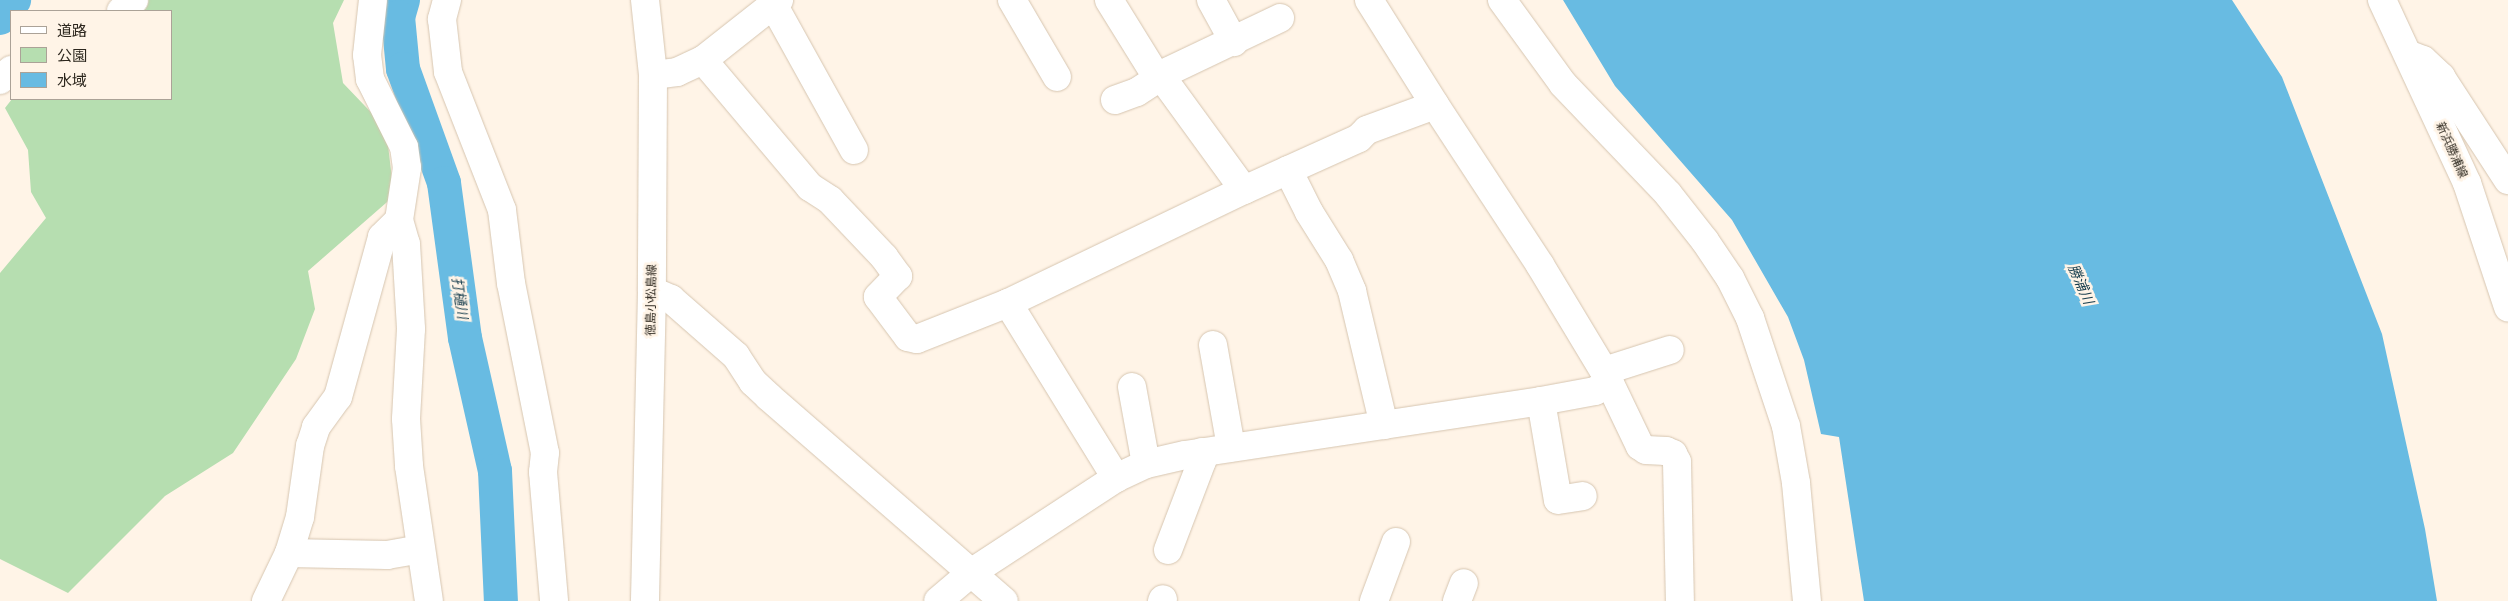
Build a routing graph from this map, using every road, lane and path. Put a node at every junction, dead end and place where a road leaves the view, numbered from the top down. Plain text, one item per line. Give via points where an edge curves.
1 (134, 0) edge
2 (374, 0) edge
3 (447, 0) edge
4 (644, 0) edge
5 (1012, 0) edge
6 (1109, 0) edge
7 (1211, 0) edge
8 (1369, 0) edge
9 (1502, 0) edge
10 (2382, 0) edge
11 (776, 2) edge
12 (122, 10) edge
13 (1280, 18) dead end
14 (1234, 42) junction
15 (2410, 55) junction
16 (703, 60) junction
17 (10, 71) edge
18 (653, 75) junction
19 (1161, 76) junction
20 (1057, 77) dead end
21 (0, 80) edge
22 (1115, 100) dead end
23 (1435, 105) junction
24 (854, 150) dead end
25 (1288, 170) junction
26 (2508, 180) edge
27 (1244, 190) junction
28 (399, 220) junction
29 (652, 291) junction
30 (1008, 303) junction
31 (2508, 307) edge
32 (1213, 344) dead end
33 (1670, 350) dead end
34 (1607, 377) junction
35 (1132, 387) dead end
36 (1541, 401) junction
37 (1384, 424) junction
38 (1231, 447) junction
39 (1202, 452) junction
40 (1146, 464) junction
41 (1116, 478) junction
42 (1583, 496) dead end
43 (1396, 542) dead end
44 (420, 549) junction
45 (1168, 550) dead end
46 (289, 553) junction
47 (971, 573) junction
48 (266, 601) edge
49 (429, 601) edge
50 (554, 601) edge
51 (645, 601) edge
52 (938, 601) edge
53 (1004, 601) edge
54 (1374, 601) edge
55 (1680, 601) edge
56 (1807, 601) edge

1 - 12 street
2 - 28 street via 367,55 370,79 404,147 407,168
3 - 50 street via 442,19 448,72 502,210 511,283 545,453 543,472
4 - 18 street, 徳島小松島線
5 - 20 street
6 - 19 street via 1153,71
7 - 14 street
8 - 23 street
9 - 56 street via 1563,84 1668,194 1705,241 1746,310 1771,374 1786,426 1796,483
10 - 15 street, 新浜勝浦線
11 - 16 street
11 - 24 street
13 - 14 street
14 - 19 street
15 - 26 street via 2423,60 2440,77
15 - 31 street, 新浜勝浦線 via 2467,183
16 - 18 street via 677,72
16 - 30 street via 810,187 830,200 884,257 898,276 878,297 908,337 916,340
17 - 21 street
18 - 29 street, 徳島小松島線
19 - 22 street via 1137,92
19 - 27 street
23 - 25 street via 1367,130 1359,138
23 - 34 street via 1540,265
25 - 27 street
25 - 37 street via 1339,260 1352,291
27 - 30 street
28 - 44 street via 406,244 411,329 406,418 409,466
28 - 46 street via 382,238 338,397 316,427 310,446 300,517
29 - 47 street via 671,299 746,367 758,387
29 - 51 street, 徳島小松島線
30 - 41 street
32 - 38 street
33 - 34 street
34 - 36 street via 1595,391
34 - 55 street via 1640,446 1646,450 1666,450 1676,462
35 - 40 street
36 - 37 street
36 - 42 street via 1558,500
37 - 38 street
38 - 39 street
39 - 40 street
39 - 45 street via 1202,461
40 - 41 street
41 - 47 street
43 - 54 street
44 - 46 street via 387,555
44 - 49 street
46 - 48 street
47 - 52 street
47 - 53 street

